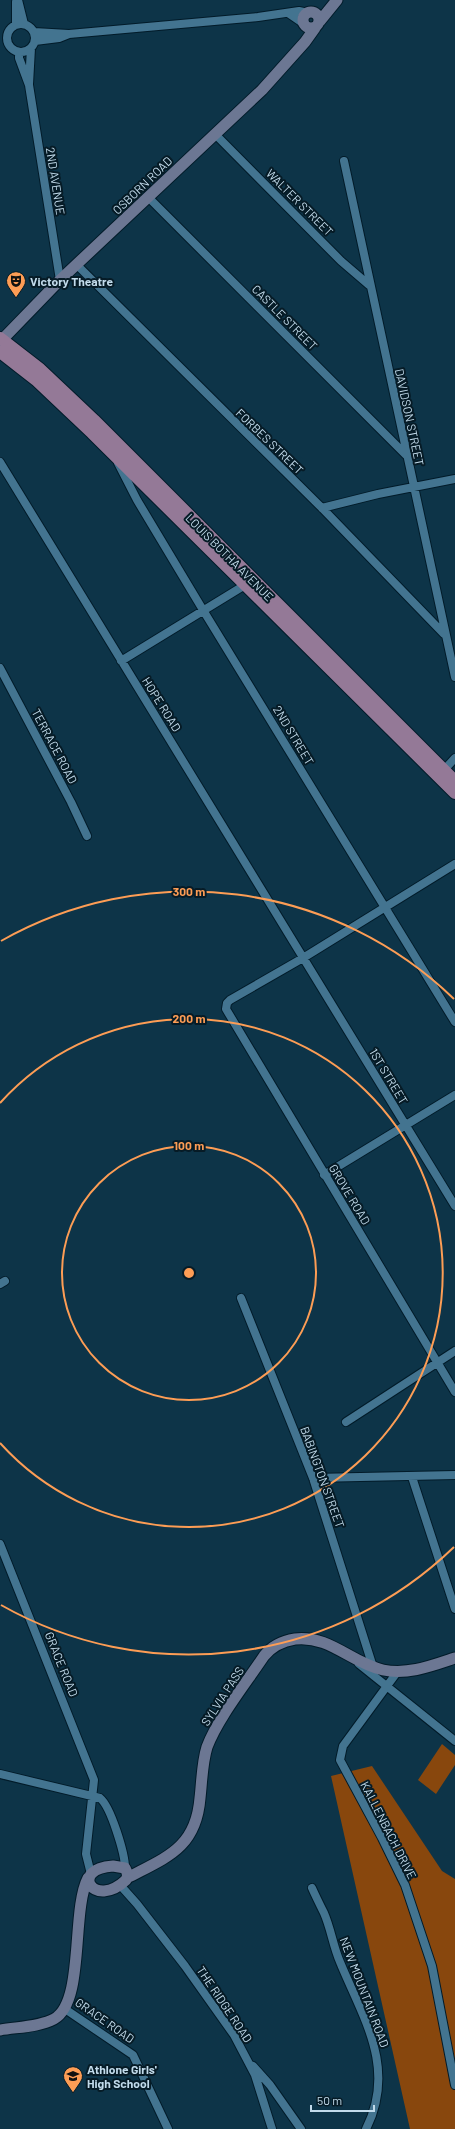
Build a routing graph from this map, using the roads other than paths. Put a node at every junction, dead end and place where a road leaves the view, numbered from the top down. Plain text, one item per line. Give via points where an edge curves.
1 (17, 0) edge
2 (330, 0) edge
3 (337, 0) edge
4 (310, 12) junction
5 (288, 13) junction
6 (20, 25) junction
7 (311, 25) junction
8 (4, 34) edge
9 (33, 40) junction
10 (4, 42) edge
11 (19, 52) junction
12 (29, 85) junction
13 (215, 134) junction
14 (344, 161) dead end
15 (148, 197) junction
16 (77, 265) junction
17 (60, 280) junction
18 (369, 285) junction
19 (1, 343) edge
20 (406, 455) junction
21 (116, 459) junction
22 (0, 462) edge
23 (455, 479) edge
24 (412, 486) junction
25 (322, 508) junction
26 (245, 585) junction
27 (203, 610) junction
28 (445, 634) junction
29 (121, 661) junction
30 (0, 668) edge
31 (455, 677) edge
32 (455, 758) edge
33 (444, 770) junction
34 (455, 781) edge
35 (455, 793) edge
36 (87, 836) dead end
37 (455, 864) edge
38 (385, 908) junction
39 (303, 958) junction
40 (455, 1022) edge
41 (455, 1095) edge
42 (405, 1126) junction
43 (324, 1175) junction
44 (455, 1206) edge
45 (241, 1298) dead end
46 (455, 1351) edge
47 (437, 1362) junction
48 (455, 1392) edge
49 (346, 1422) dead end
50 (455, 1475) edge
51 (412, 1477) junction
52 (313, 1478) junction
53 (0, 1544) edge
54 (455, 1609) edge
55 (346, 1653) junction
56 (455, 1658) edge
57 (373, 1667) junction
58 (398, 1671) junction
59 (387, 1688) junction
60 (455, 1741) edge
61 (0, 1774) edge
62 (94, 1780) junction
63 (92, 1795) junction
64 (104, 1801) junction
65 (89, 1876) junction
66 (125, 1877) junction
67 (312, 1888) dead end
68 (108, 1890) junction
69 (80, 1909) junction
70 (65, 2009) junction
71 (0, 2030) edge
72 (249, 2063) junction
73 (455, 2085) edge
74 (168, 2129) edge
75 (272, 2129) edge
76 (301, 2129) edge
77 (366, 2129) edge

1 - 6 street
2 - 4 main road
3 - 7 main road, OSBORN ROAD
4 - 5 street
4 - 7 main road via 319,16
5 - 7 street
5 - 9 street via 69,34 59,38
6 - 8 street
6 - 9 street
7 - 13 main road, OSBORN ROAD via 301,44 262,90
8 - 10 street
9 - 11 street
9 - 12 street, 2ND AVENUE
10 - 11 street
11 - 12 street, 2ND AVENUE
12 - 17 street, 2ND AVENUE
13 - 15 main road, OSBORN ROAD
13 - 18 street, WALTER STREET via 341,261
14 - 18 street, DAVIDSON STREET
15 - 16 main road, OSBORN ROAD
15 - 20 street, CASTLE STREET
16 - 17 main road, OSBORN ROAD
16 - 25 street, FORBES STREET
17 - 19 main road, OSBORN ROAD
18 - 20 street, DAVIDSON STREET
19 - 21 main road, LOUIS BOTHA AVENUE
19 - 33 main road, LOUIS BOTHA AVENUE via 40,369 94,420
20 - 24 street, DAVIDSON STREET
21 - 26 main road, LOUIS BOTHA AVENUE
21 - 27 street, 2ND STREET via 137,500
22 - 29 street, HOPE ROAD
23 - 24 street
24 - 25 street
24 - 28 street, DAVIDSON STREET
25 - 28 street, FORBES STREET
26 - 27 street
26 - 35 main road, LOUIS BOTHA AVENUE
27 - 29 street
27 - 38 street, 2ND STREET
28 - 31 street, DAVIDSON STREET
29 - 39 street, HOPE ROAD
30 - 36 street, TERRACE ROAD
32 - 33 street
33 - 34 main road, LOUIS BOTHA AVENUE
37 - 38 street
38 - 39 street
38 - 40 street, 2ND STREET
39 - 42 street, 1ST STREET
39 - 43 street, GROVE ROAD via 230,1000 226,1009
41 - 42 street
42 - 43 street
42 - 44 street, 1ST STREET
43 - 47 street, GROVE ROAD
45 - 52 street, BABINGTON STREET
46 - 47 street
47 - 48 street, GROVE ROAD
47 - 49 street
50 - 51 street
51 - 52 street
51 - 54 street
52 - 57 street, BABINGTON STREET
53 - 62 street, GRACE ROAD
55 - 57 main road, SYLVIA PASS
55 - 59 street
55 - 66 main road, SYLVIA PASS via 319,1640 298,1639 279,1644 264,1656 210,1741 204,1762 198,1814 191,1833 180,1847
56 - 58 main road, SYLVIA PASS via 417,1670
57 - 58 main road, SYLVIA PASS
58 - 59 street, KALLENBACH DRIVE
59 - 60 street
59 - 73 street, KALLENBACH DRIVE via 343,1746 340,1760 405,1885 432,1966
61 - 63 street
62 - 63 street, GRACE ROAD
62 - 64 street
63 - 64 street
63 - 65 street, GRACE ROAD via 86,1854
64 - 66 street via 125,1856
65 - 66 main road via 107,1866 119,1866
65 - 68 main road via 89,1885 92,1888
65 - 69 main road, GRACE ROAD via 83,1888
66 - 68 main road, SYLVIA PASS
66 - 72 street, THE RIDGE ROAD via 137,1904 214,2005
67 - 77 street, NEW MOUNTAIN ROAD via 366,2021 377,2057 377,2097
68 - 69 main road, SYLVIA PASS
69 - 70 main road, GRACE ROAD via 71,1992
70 - 71 main road via 44,2023
70 - 74 street, GRACE ROAD via 133,2055
72 - 75 street, THE RIDGE ROAD via 263,2096
72 - 76 street via 270,2085

